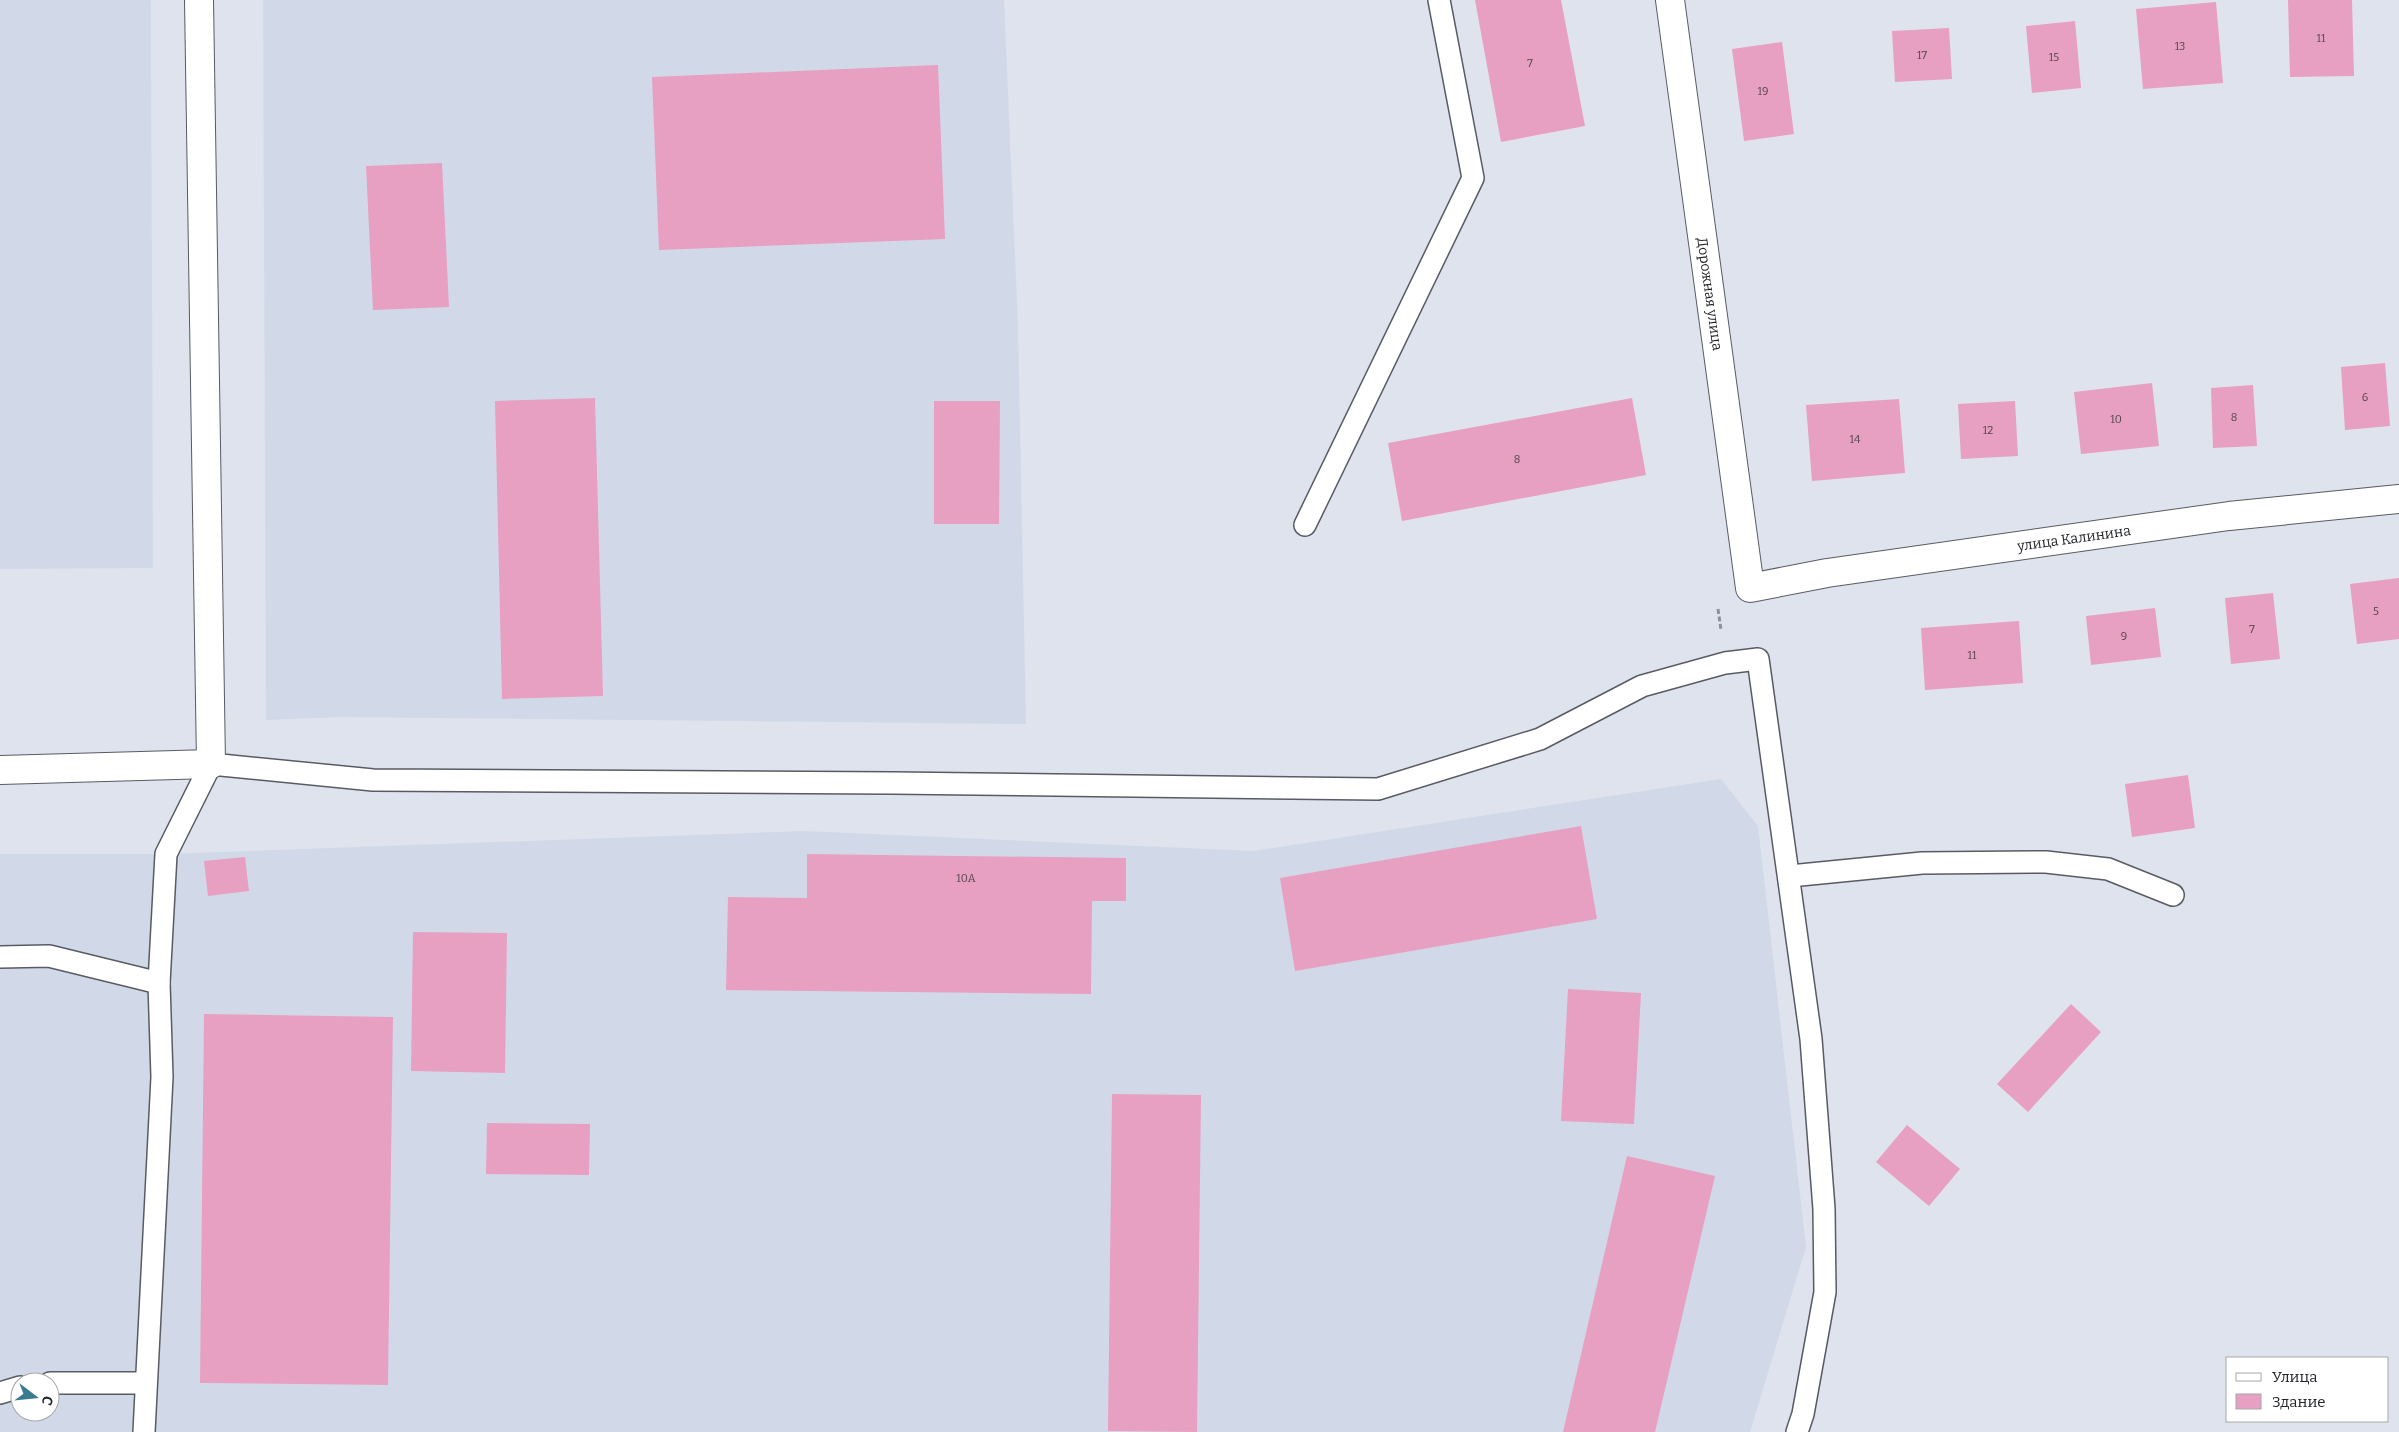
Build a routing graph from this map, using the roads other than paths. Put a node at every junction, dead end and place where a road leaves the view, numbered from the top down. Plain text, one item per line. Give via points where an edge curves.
1 (199, 0) edge
2 (1439, 0) edge
3 (1670, 0) edge
4 (2399, 500) edge
5 (1305, 525) dead end
6 (1750, 588) joint
7 (210, 764) junction
8 (0, 770) edge
9 (1790, 876) junction
10 (2173, 894) dead end
11 (0, 957) edge
12 (159, 982) junction
13 (60, 1383) edge
14 (146, 1383) junction
15 (144, 1432) edge
16 (1797, 1432) edge

1 - 7 street
2 - 5 lane via 1473,178
3 - 6 street, Дорожная улица
4 - 6 street, улица Калинина via 2229,516 1827,573
7 - 8 street
7 - 9 lane via 373,780 1378,790 1540,739 1642,686 1725,663 1758,659
7 - 12 lane via 166,854
9 - 10 lane via 1922,863 2046,862 2108,870
9 - 16 lane via 1811,1040 1824,1218 1825,1292
11 - 12 lane via 49,956
12 - 14 lane via 162,1076
13 - 14 lane
14 - 15 lane

